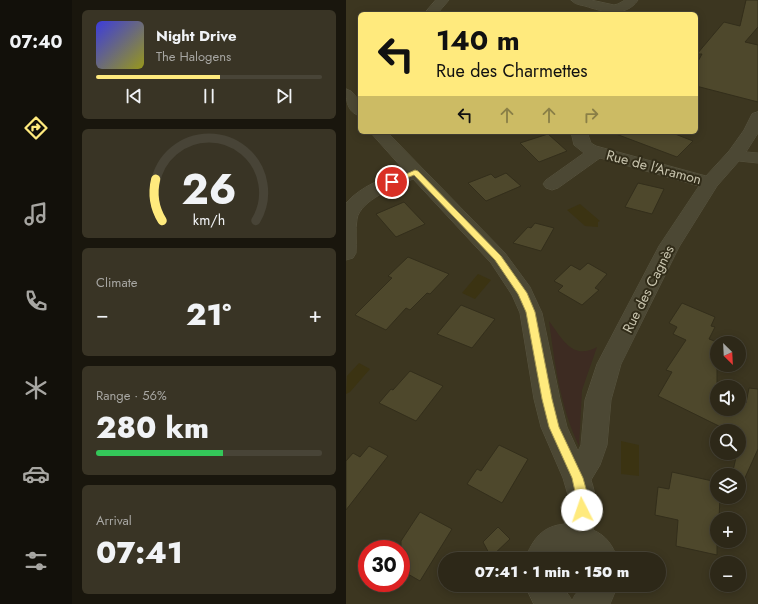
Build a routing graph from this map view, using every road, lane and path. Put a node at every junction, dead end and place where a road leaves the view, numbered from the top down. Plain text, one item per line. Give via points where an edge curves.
1 (443, 0) edge
2 (577, 0) edge
3 (632, 0) edge
4 (614, 11) edge
5 (432, 12) edge
6 (358, 87) edge
7 (346, 93) edge
8 (358, 108) edge
9 (758, 117) edge
10 (380, 134) edge
11 (580, 134) edge
12 (597, 152) junction
13 (735, 155) junction
14 (758, 158) edge
15 (415, 172) junction
16 (710, 183) junction
17 (552, 184) dead end
18 (352, 204) edge
19 (346, 253) edge
20 (577, 478) junction
21 (576, 537) junction
22 (544, 552) edge
23 (598, 552) edge
24 (544, 592) edge
25 (557, 604) edge

1 - 5 street
2 - 4 street
3 - 4 street
6 - 7 street
7 - 8 street
9 - 13 street, Rue des Cagnès
10 - 15 street
11 - 12 street, Rue de l'Aramon via 583,145
12 - 16 street, Rue de l'Aramon
12 - 17 street, Rue de l'Aramon
13 - 14 street
13 - 16 street, Rue des Cagnès
15 - 18 street
15 - 20 street via 498,258 522,293 531,312 554,427
16 - 20 street, Rue des Cagnès via 669,246 609,364 598,400 594,445 586,466
18 - 19 street via 347,217
20 - 21 street via 582,496 582,510
21 - 22 street via 556,541
21 - 23 street via 594,546
24 - 25 street

